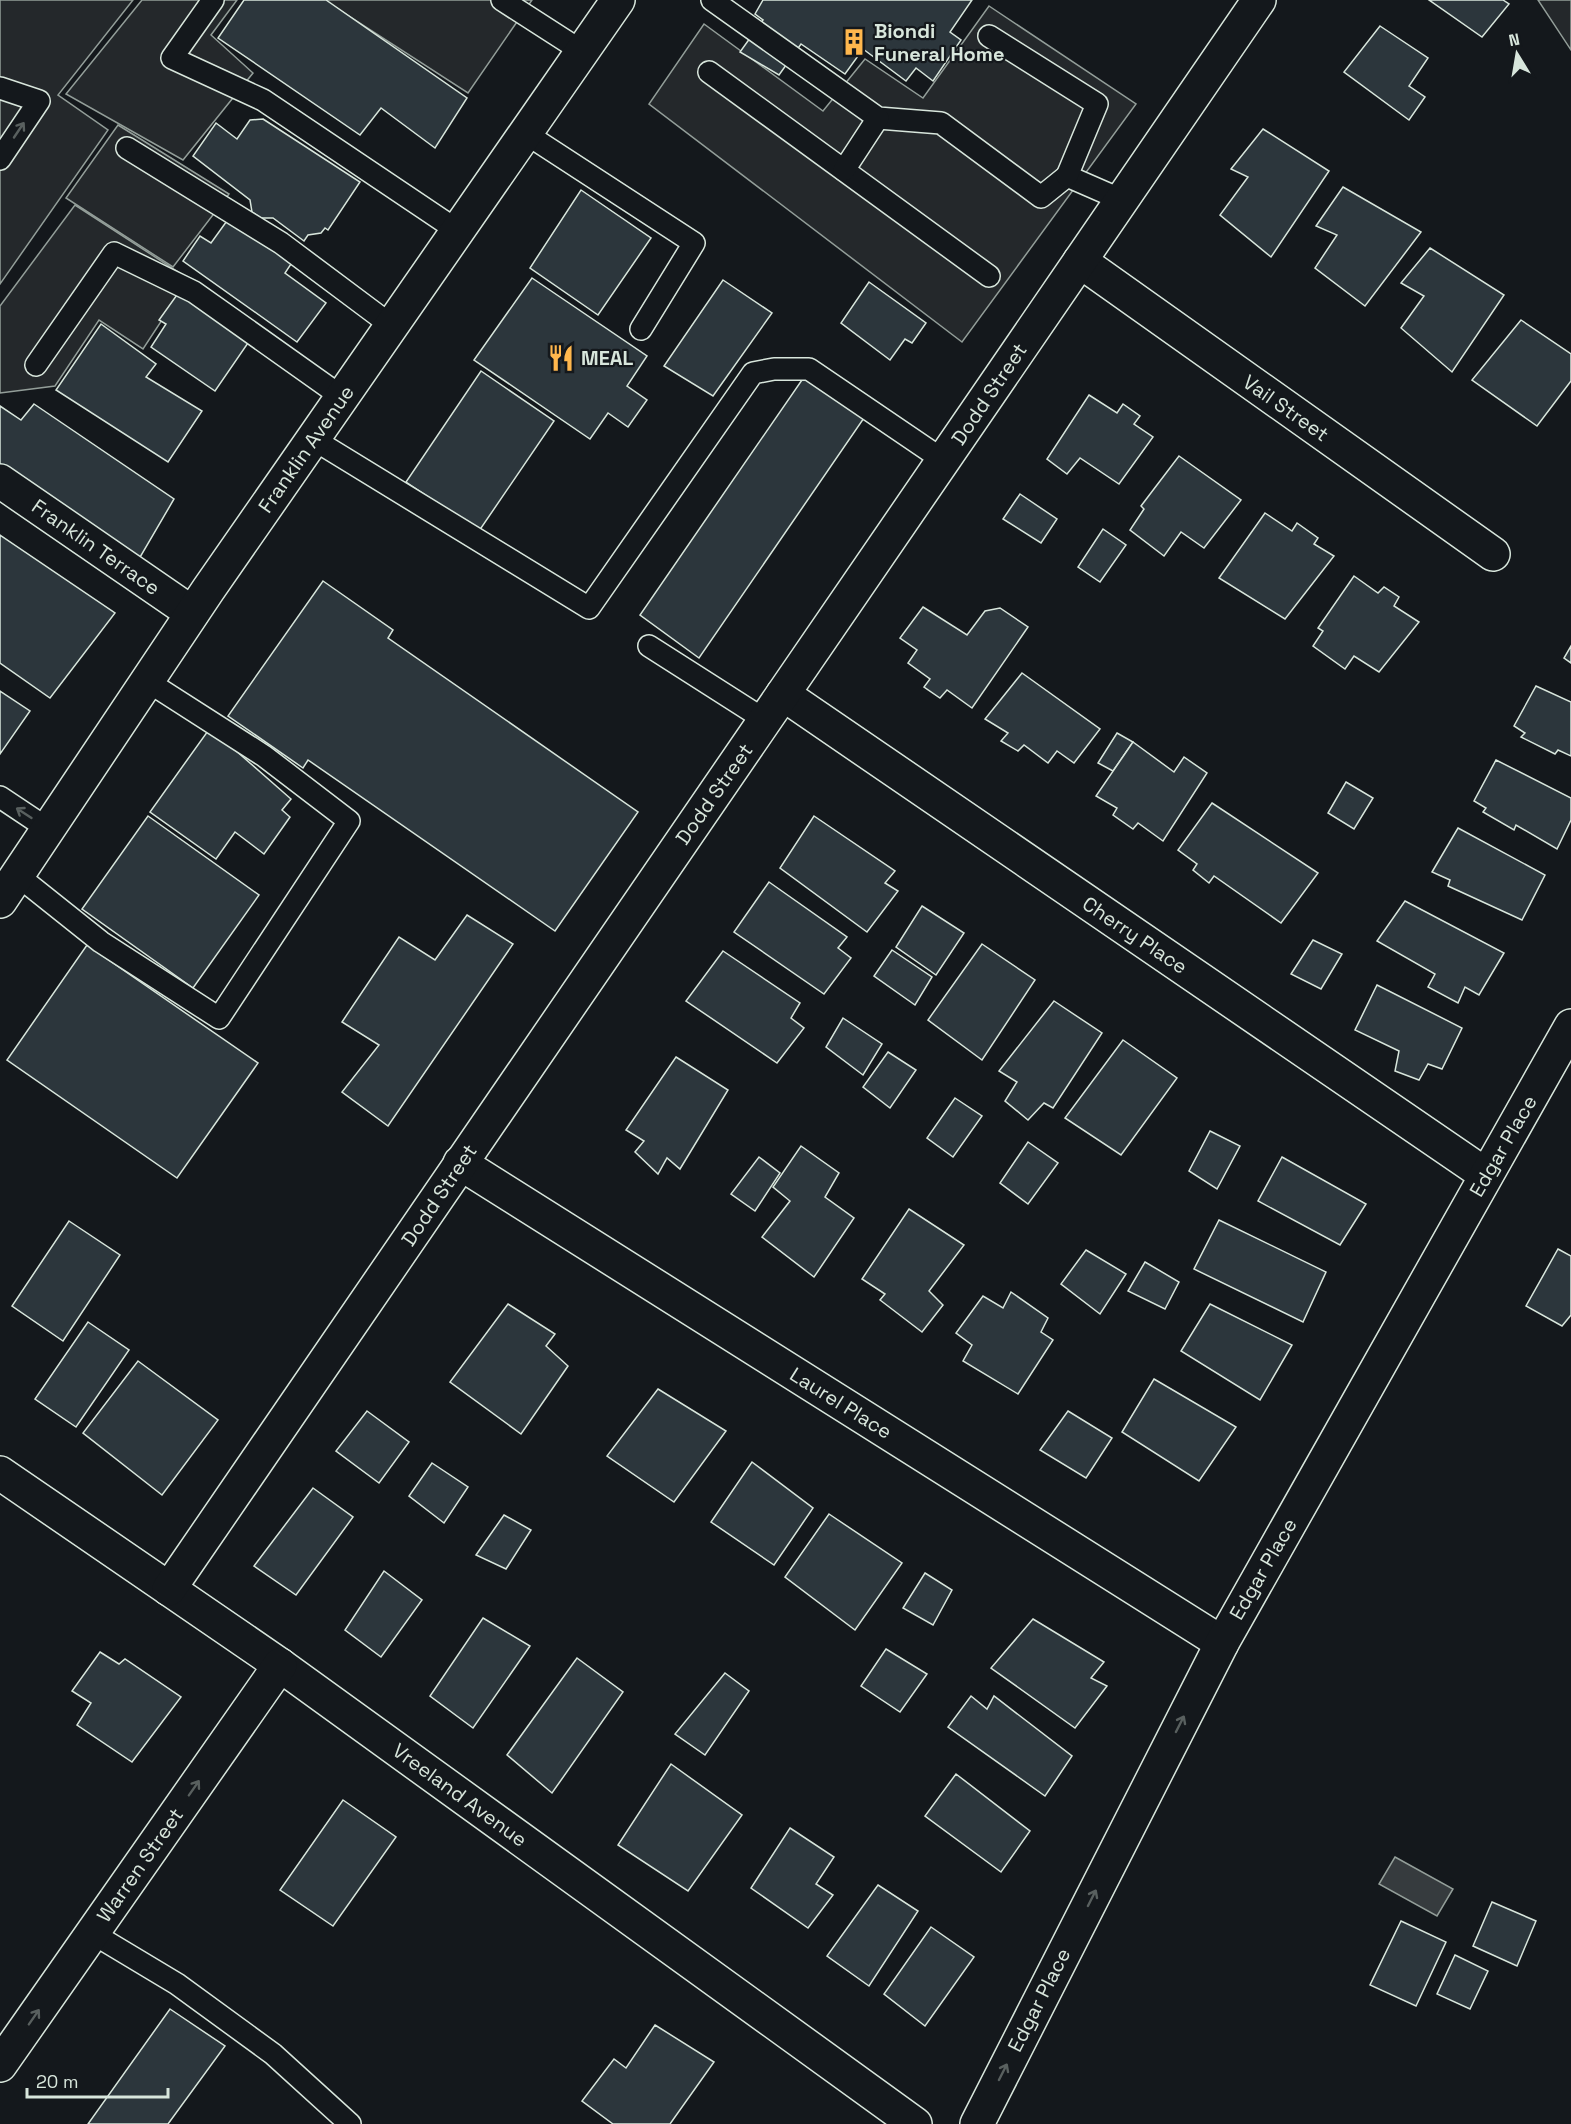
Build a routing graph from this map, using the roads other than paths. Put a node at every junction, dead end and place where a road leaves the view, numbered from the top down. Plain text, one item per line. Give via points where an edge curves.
1 (213, 0) edge
2 (502, 0) edge
3 (618, 0) edge
4 (712, 0) edge
5 (1259, 0) edge
6 (989, 36) dead end
7 (583, 52) junction
8 (709, 72) dead end
9 (0, 88) edge
10 (879, 118) junction
11 (525, 133) junction
12 (127, 147) dead end
13 (0, 159) edge
14 (844, 170) junction
15 (1067, 176) junction
16 (1122, 200) junction
17 (458, 231) junction
18 (1080, 261) junction
19 (989, 276) dead end
20 (392, 326) junction
21 (641, 329) dead end
22 (36, 365) dead end
23 (342, 397) junction
24 (313, 439) junction
25 (943, 460) junction
26 (0, 481) edge
27 (1493, 554) dead end
28 (192, 613) junction
29 (649, 646) dead end
30 (147, 681) junction
31 (774, 707) junction
32 (0, 797) edge
33 (48, 828) junction
34 (9, 888) edge
35 (1571, 1026) edge
36 (460, 1163) junction
37 (1486, 1175) junction
38 (0, 1473) edge
39 (169, 1588) junction
40 (1222, 1643) junction
41 (280, 1665) junction
42 (92, 1934) junction
43 (0, 2065) edge
44 (350, 2124) edge
45 (915, 2124) edge
46 (976, 2124) edge

1 - 17 lane via 172,58 263,100
2 - 7 lane
3 - 7 street, Franklin Avenue
4 - 10 lane
5 - 16 street, Dodd Street
6 - 15 lane via 1097,104
7 - 11 street, Franklin Avenue
8 - 14 lane
13 -> 9 lane via 39,101
10 - 14 lane
10 - 15 lane via 941,123 1041,198
11 - 17 street, Franklin Avenue
11 - 21 lane via 694,243
12 - 20 lane via 281,243
14 - 19 lane
15 - 16 lane
16 - 18 street, Dodd Street
17 - 20 street, Franklin Avenue
18 - 25 street, Dodd Street
18 - 27 street, Vail Street
20 - 23 street, Franklin Avenue
22 - 23 lane via 114,253 194,292
23 - 24 street, Franklin Avenue
24 - 25 lane via 589,608 753,373 809,369
24 - 28 street, Franklin Avenue
25 - 31 street, Dodd Street
26 - 28 street, Franklin Terrace
28 - 30 street, Franklin Avenue
29 - 31 lane
30 - 33 street, Franklin Avenue
30 - 34 lane via 264,756 349,821 219,1018
31 - 36 street, Dodd Street
31 - 37 street, Cherry Place
33 -> 32 lane
33 - 34 street, Franklin Avenue
35 - 37 street, Edgar Place
36 - 39 street, Dodd Street
36 - 40 street, Laurel Place
37 - 40 street, Edgar Place
38 - 39 street, Vreeland Avenue
39 - 41 street, Vreeland Avenue
46 -> 40 street, Edgar Place
42 -> 41 street, Warren Street
41 - 45 street, Vreeland Avenue
43 -> 42 street, Warren Street
42 - 44 lane via 177,1984 273,2054

